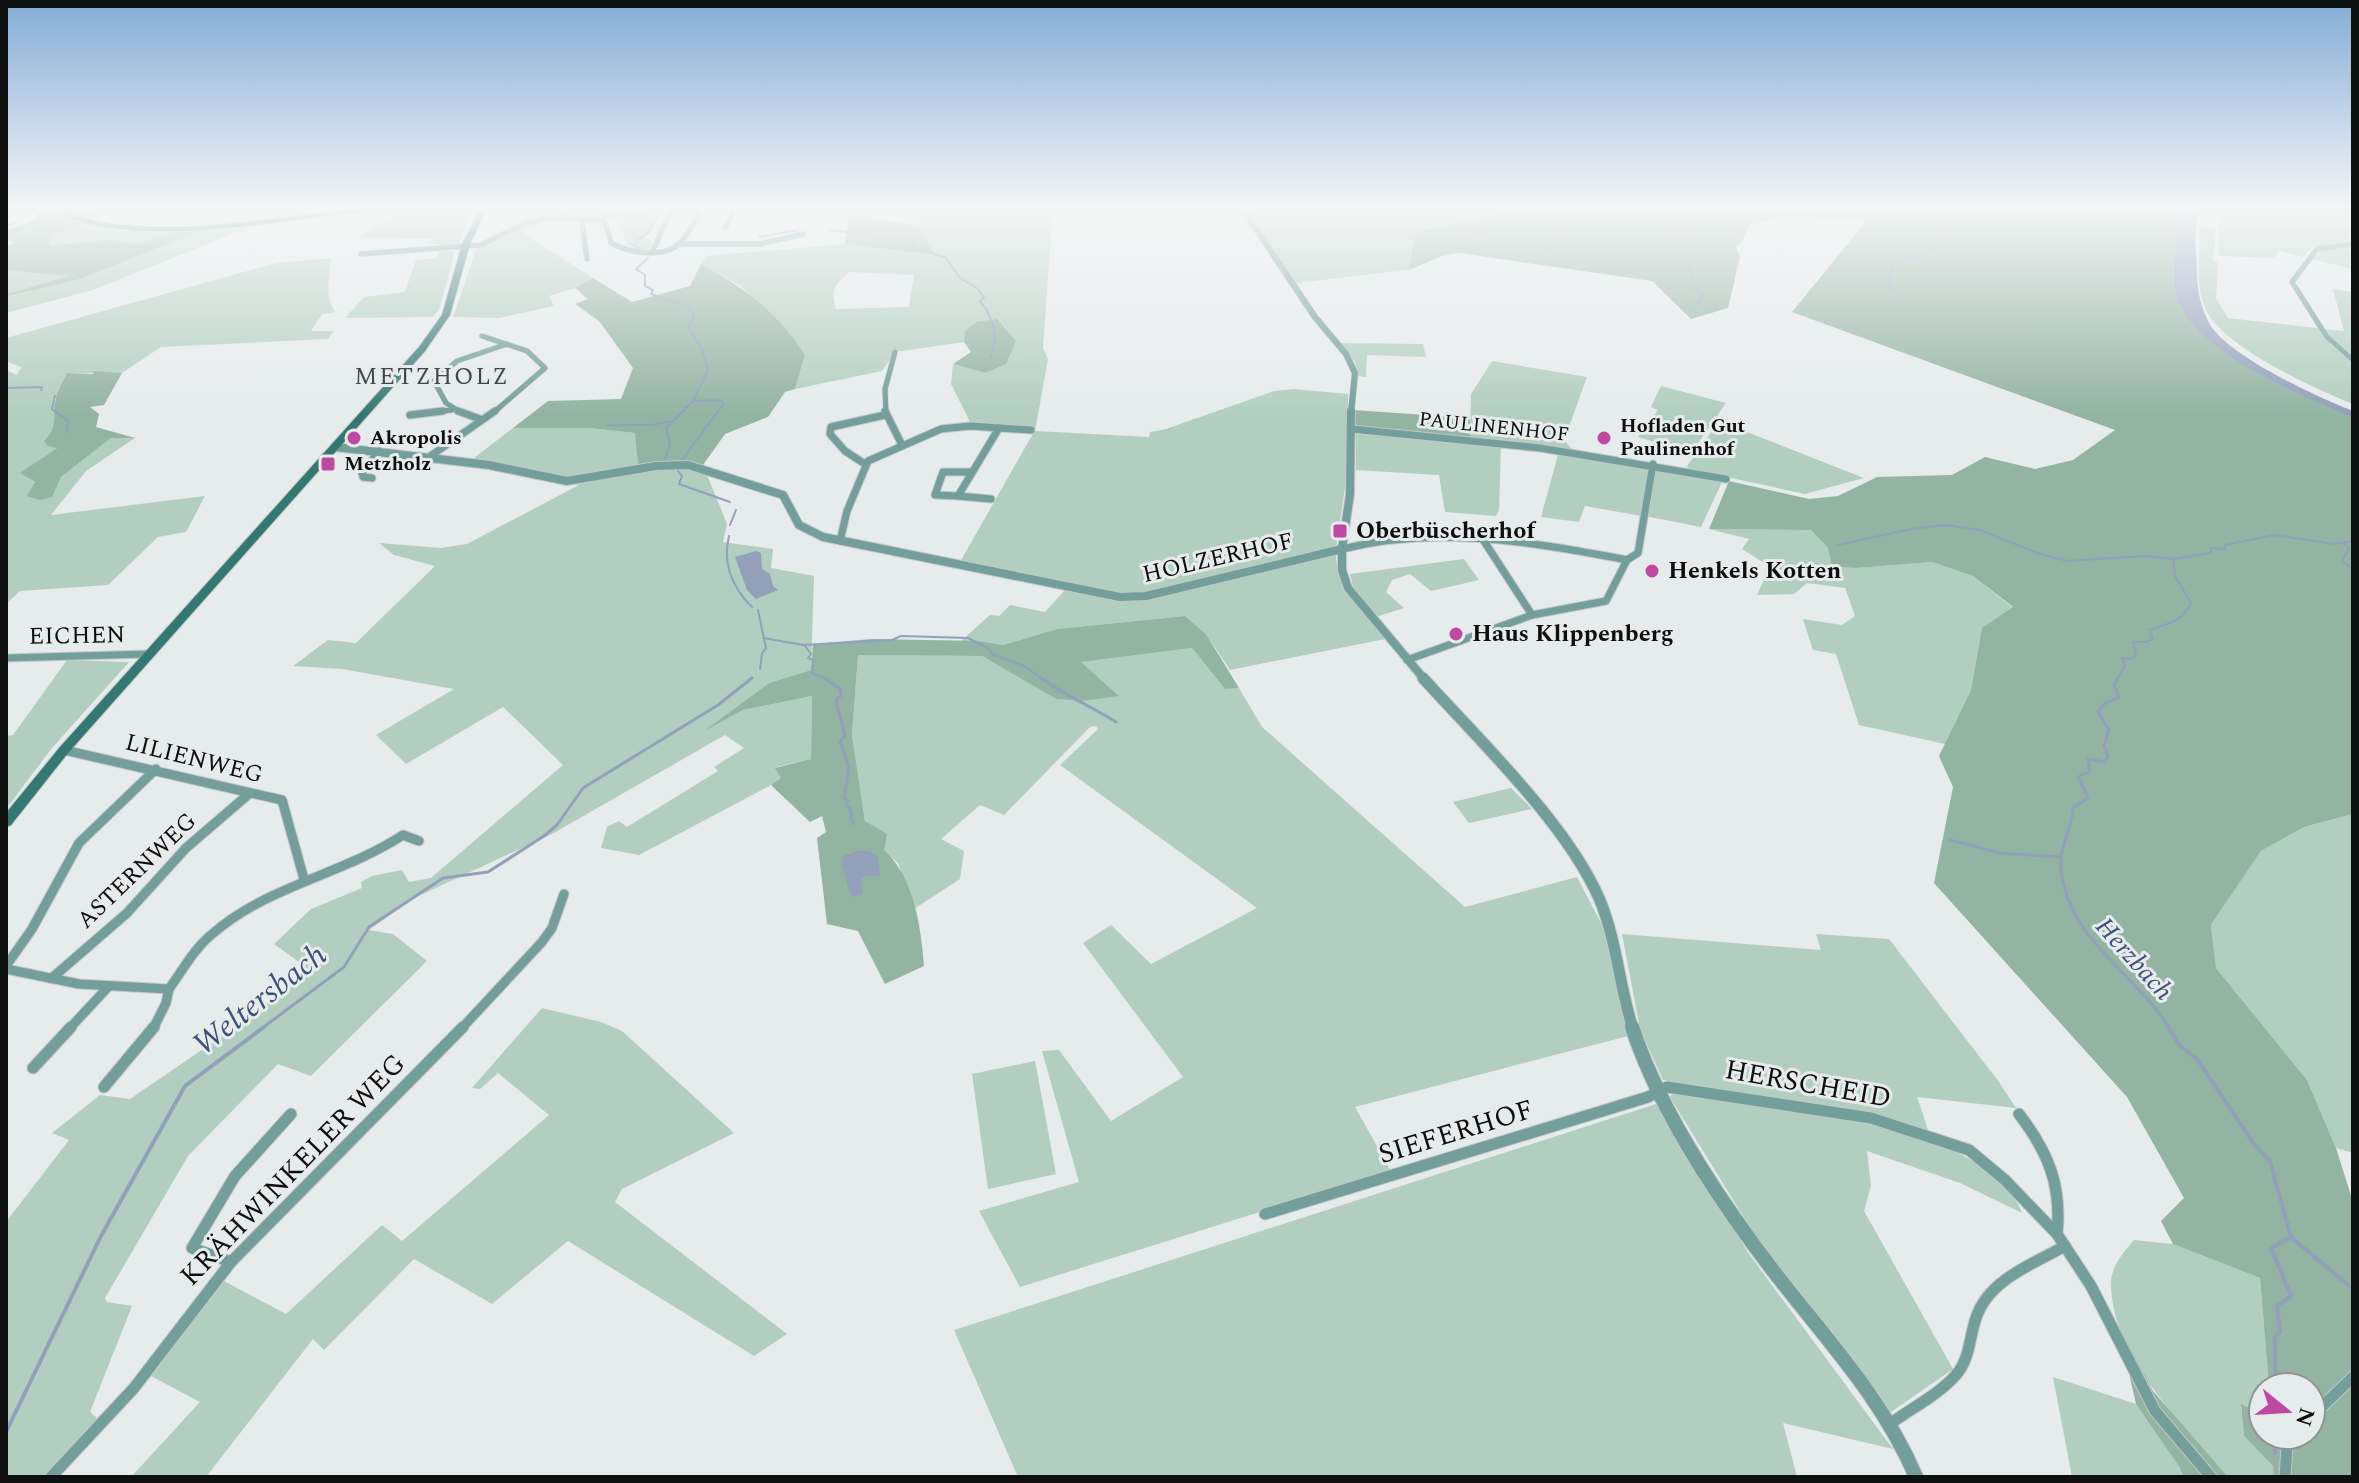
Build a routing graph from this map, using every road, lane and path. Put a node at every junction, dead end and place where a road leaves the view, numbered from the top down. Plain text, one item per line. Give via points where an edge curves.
1 (457, 277) edge
2 (1288, 277) edge
3 (2296, 277) edge
4 (482, 336) dead end
5 (507, 344) junction
6 (895, 352) dead end
7 (2353, 360) edge
8 (446, 369) junction
9 (456, 372) dead end
10 (452, 410) junction
11 (410, 415) dead end
12 (885, 415) junction
13 (480, 419) junction
14 (999, 428) junction
15 (1352, 429) junction
16 (1031, 430) dead end
17 (902, 445) junction
18 (335, 447) junction
19 (379, 451) junction
20 (429, 457) junction
21 (865, 464) junction
22 (1653, 464) junction
23 (972, 472) junction
24 (372, 478) dead end
25 (1726, 479) dead end
26 (958, 496) junction
27 (991, 499) dead end
28 (1482, 538) junction
29 (840, 541) junction
30 (1342, 549) junction
31 (1627, 560) junction
32 (1532, 615) junction
33 (149, 654) junction
34 (6, 658) edge
35 (1407, 660) junction
36 (64, 750) junction
37 (156, 769) junction
38 (250, 793) junction
39 (6, 822) edge
40 (419, 841) dead end
41 (304, 879) junction
42 (564, 894) dead end
43 (7, 970) edge
44 (52, 978) junction
45 (109, 986) junction
46 (169, 989) junction
47 (33, 1068) dead end
48 (104, 1087) dead end
49 (1659, 1092) junction
50 (291, 1114) dead end
51 (2019, 1114) dead end
52 (1265, 1214) dead end
53 (2057, 1234) junction
54 (2065, 1246) junction
55 (231, 1262) junction
56 (2353, 1377) edge
57 (2327, 1402) edge
58 (1890, 1424) junction
59 (2287, 1451) edge
60 (51, 1477) edge
61 (1916, 1477) edge
62 (2211, 1477) edge
63 (2285, 1477) edge

1 - 18 main road via 446,315 422,349
2 - 15 street via 1352,365
3 - 7 street via 2292,282 2327,337
4 - 5 street
5 - 8 street
5 - 13 street via 540,359 545,368
6 - 12 street via 884,394
8 - 9 street
8 - 10 street via 434,381
10 - 11 street
10 - 13 street
12 - 17 street
12 - 21 street via 831,427 830,434 845,451
13 - 20 street
14 - 16 street
14 - 17 street via 941,429
14 - 23 street
15 - 22 street, PAULINENHOF
15 - 30 street
17 - 21 street
18 - 19 street
18 - 33 main road
19 - 20 street
19 - 24 street via 362,473
20 - 29 street via 567,481 688,465 783,495 799,525
21 - 29 street
22 - 25 street, PAULINENHOF
22 - 31 street via 1638,553
23 - 26 street
23 - 26 street via 940,474 935,495
26 - 27 street
28 - 30 street via 1400,539
28 - 31 street
28 - 32 street
29 - 30 street, HOLZERHOF via 1132,598
30 - 35 street via 1348,588
31 - 32 street via 1606,601
32 - 35 street
33 - 34 street, EICHEN
33 - 36 main road
35 - 49 street via 1556,831 1590,880 1614,940 1632,1028
36 - 37 street, LILIENWEG
36 - 39 main road
37 - 38 street, LILIENWEG
37 - 43 street via 79,843
38 - 41 street, LILIENWEG via 282,800
38 - 44 street, ASTERNWEG
40 - 41 street via 403,835 374,854
41 - 46 street via 219,928
42 - 55 street, KRÄHWINKELER WEG via 542,942
43 - 44 street
44 - 45 street
45 - 46 street
45 - 47 street
46 - 48 street via 157,1022
49 - 52 street, SIEFERHOF
49 - 53 street, HERSCHEID via 1667,1087 1871,1118 1969,1150
49 - 58 street via 1749,1238
50 - 55 street via 250,1153 208,1212 192,1248
51 - 53 street via 2046,1151 2058,1187 2062,1207
53 - 54 street, HERSCHEID
54 - 58 street via 1997,1287 1983,1302 1973,1344 1954,1378
54 - 62 street, HERSCHEID via 2155,1411
55 - 60 street, KRÄHWINKELER WEG via 134,1388
56 - 57 street
58 - 61 street
59 - 63 street

